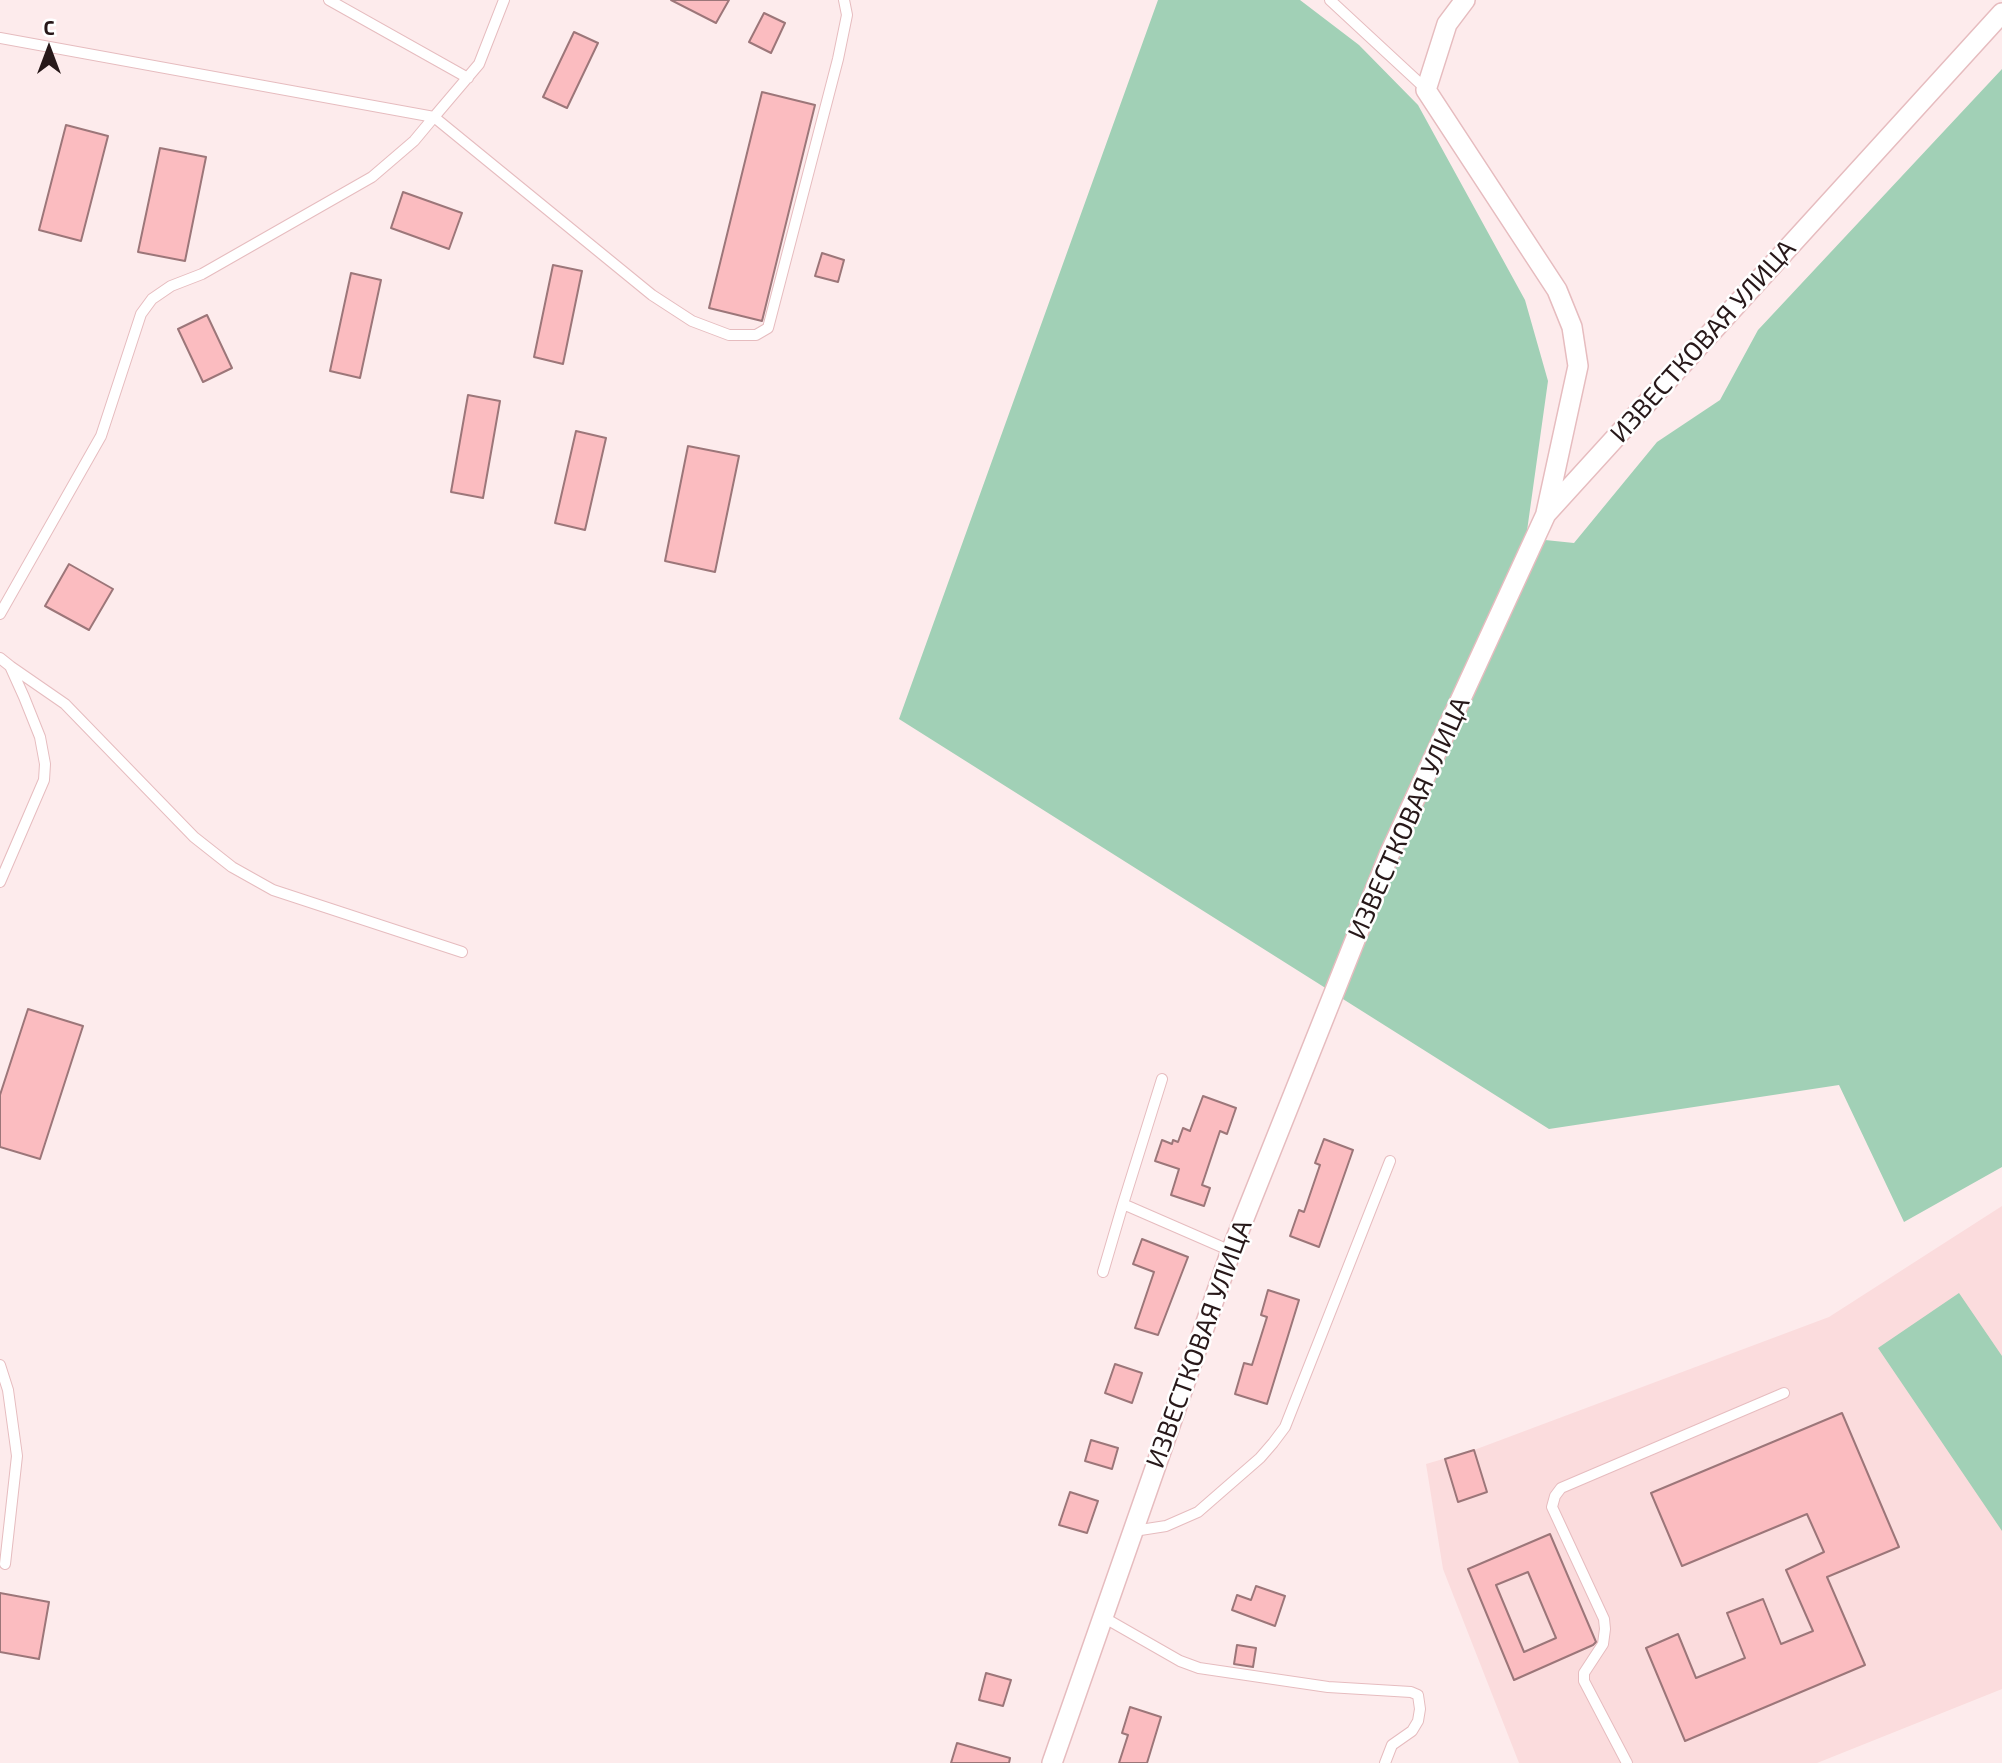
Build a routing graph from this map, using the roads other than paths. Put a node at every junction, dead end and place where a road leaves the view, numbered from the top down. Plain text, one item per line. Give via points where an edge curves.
1 (329, 0) edge
2 (503, 0) edge
3 (844, 0) edge
4 (1330, 0) edge
5 (1465, 0) edge
6 (2002, 13) edge
7 (0, 38) edge
8 (468, 78) junction
9 (1426, 90) junction
10 (434, 117) junction
11 (1546, 514) junction
12 (0, 614) edge
13 (0, 658) edge
14 (10, 666) junction
15 (0, 882) edge
16 (462, 952) dead end
17 (1162, 1079) dead end
18 (1390, 1161) dead end
19 (1123, 1205) junction
20 (1231, 1251) junction
21 (1102, 1272) dead end
22 (0, 1365) edge
23 (1784, 1393) dead end
24 (1133, 1531) junction
25 (5, 1564) dead end
26 (1103, 1617) junction
27 (1052, 1763) edge
28 (1385, 1763) edge
29 (1627, 1763) edge

1 - 8 lane
2 - 8 lane via 479,64
3 - 10 lane via 847,15 838,59 772,314 768,328 756,335 729,335 692,321 662,301
4 - 9 lane
5 - 9 street via 1447,24
6 - 11 street, ИЗВЕСТКОВАЯ УЛИЦА
7 - 10 lane
8 - 10 lane
9 - 11 street via 1557,290 1572,327 1578,366
10 - 12 lane via 372,177 152,299 141,314 101,436
11 - 20 street, ИЗВЕСТКОВАЯ УЛИЦА via 1389,855
13 - 14 lane
14 - 15 lane via 40,737 45,764 44,780
14 - 16 lane via 65,704 194,837 232,867 273,890
17 - 19 lane
18 - 24 lane via 1285,1427 1260,1458 1198,1512 1166,1526
19 - 20 lane
19 - 21 lane
20 - 24 street, ИЗВЕСТКОВАЯ УЛИЦА
22 - 25 lane via 17,1456
23 - 29 lane via 1561,1488 1555,1496 1552,1507 1604,1619 1603,1644 1584,1681
24 - 26 street, ИЗВЕСТКОВАЯ УЛИЦА
26 - 27 street, ИЗВЕСТКОВАЯ УЛИЦА
26 - 28 lane via 1199,1668 1419,1695 1418,1721 1392,1745

